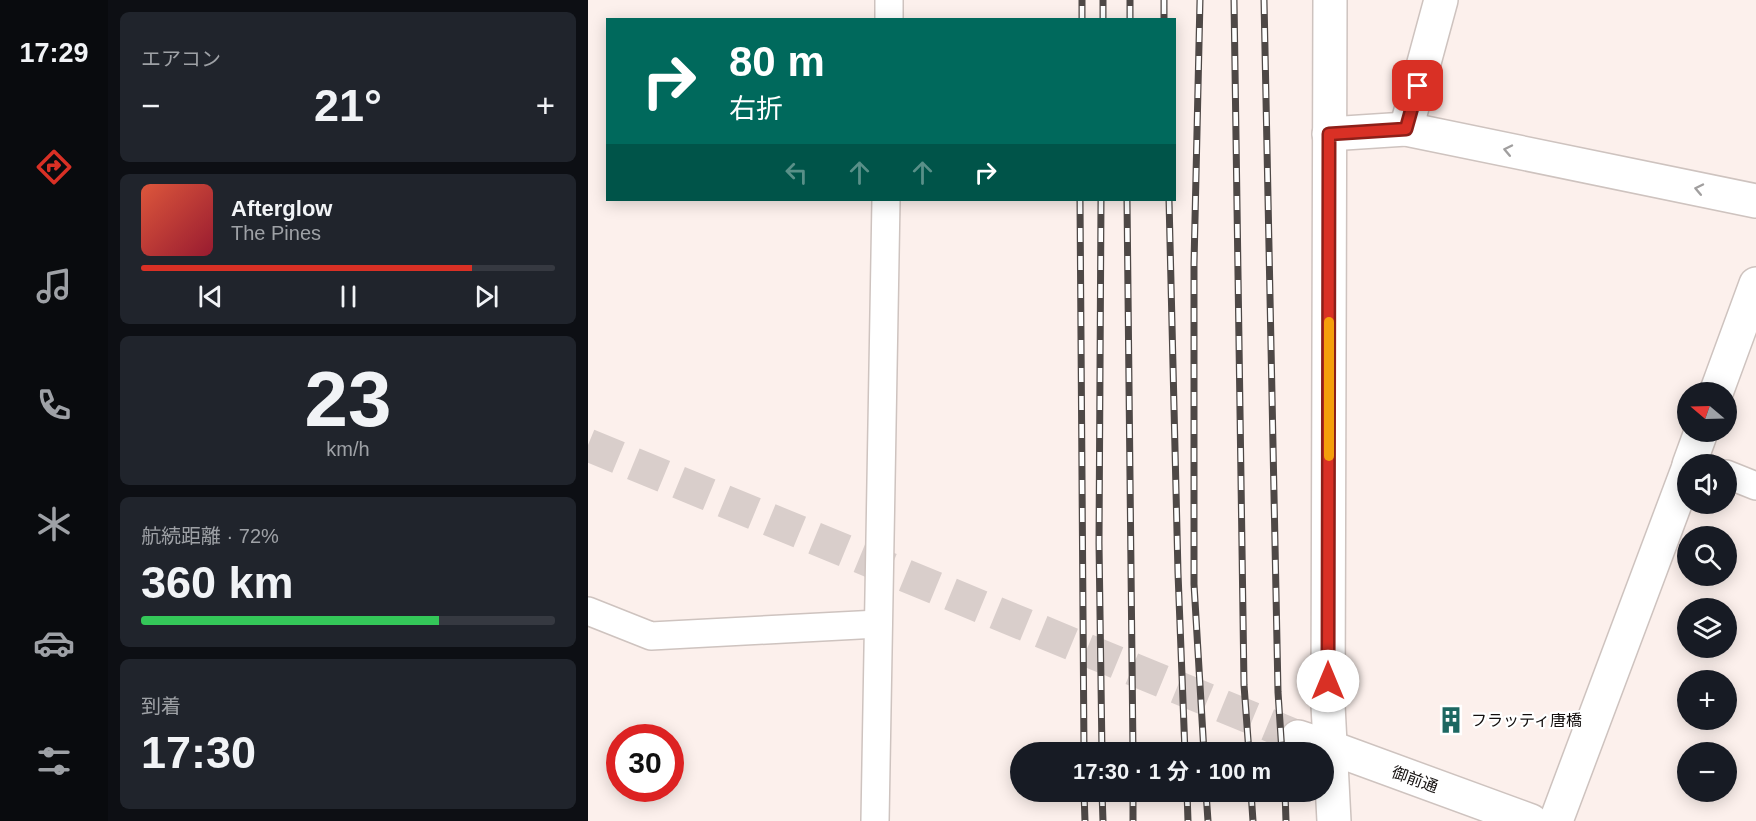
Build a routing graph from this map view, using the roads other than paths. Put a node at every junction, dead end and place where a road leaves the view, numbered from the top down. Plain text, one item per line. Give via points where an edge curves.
1 (889, 0) edge
2 (1330, 0) edge
3 (1441, 0) edge
4 (889, 18) edge
5 (1406, 129) junction
6 (1329, 134) junction
7 (885, 201) edge
8 (1756, 201) edge
9 (1756, 284) edge
10 (1720, 382) edge
11 (1737, 478) edge
12 (1756, 486) edge
13 (1677, 505) edge
14 (588, 611) edge
15 (878, 624) junction
16 (1298, 737) tunnel mouth
17 (1314, 742) edge
18 (1329, 742) edge
19 (1334, 749) edge
20 (1333, 802) edge
21 (875, 821) edge
22 (1334, 821) edge
23 (1531, 821) edge
24 (1556, 821) edge

1 - 4 lane
2 - 6 street
3 - 5 street
5 - 6 street
8 -> 5 street
6 - 18 street
7 - 15 lane
9 - 10 street
11 - 12 lane
13 - 24 street
14 - 15 lane via 651,636
15 - 21 lane
16 - 17 street, 御前通
19 - 23 street, 御前通
20 - 22 street

